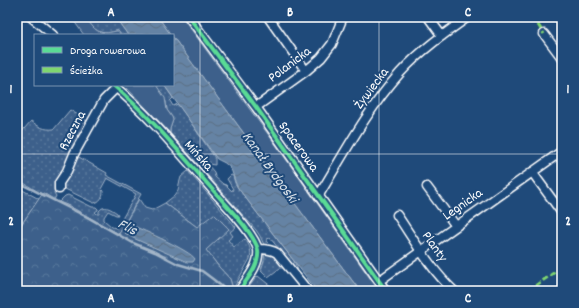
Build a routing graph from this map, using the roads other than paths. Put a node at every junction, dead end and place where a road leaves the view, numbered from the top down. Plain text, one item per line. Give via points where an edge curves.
1 (31, 17) edge
2 (189, 17) edge
3 (268, 17) edge
4 (343, 17) edge
5 (428, 17) edge
6 (468, 17) edge
7 (52, 34) edge
8 (544, 34) dead end
9 (442, 36) junction
10 (562, 58) edge
11 (306, 71) junction
12 (115, 87) edge
13 (256, 107) junction
14 (562, 151) edge
15 (532, 172) junction
16 (427, 187) dead end
17 (59, 189) dead end
18 (319, 196) junction
19 (562, 213) edge
20 (396, 215) dead end
21 (456, 226) junction
22 (258, 249) junction
23 (421, 251) junction
24 (379, 281) junction
25 (239, 291) edge
26 (308, 291) edge
27 (386, 291) edge
28 (454, 291) edge

1 - 7 street
2 - 13 street, Spacerowa
3 - 11 street
4 - 11 street, Polanicka via 330,47 318,62
5 - 9 street
6 - 9 street, Żywiecka
8 - 10 street
9 - 18 street, Żywiecka via 406,67 379,99
11 - 13 street, Polanicka
12 - 17 street, Rzeczna via 104,100 74,154
12 - 22 street, Mińska via 147,116 228,207 251,235
13 - 18 street, Spacerowa
14 - 15 street, Legnicka
15 - 19 street
15 - 21 street, Legnicka
16 - 21 street
18 - 24 street, Spacerowa
20 - 23 street, Planty
21 - 23 street, Legnicka
22 - 25 street via 255,266
22 - 26 street via 274,250
23 - 24 street, Legnicka
23 - 28 street, Planty
24 - 27 street, Spacerowa

